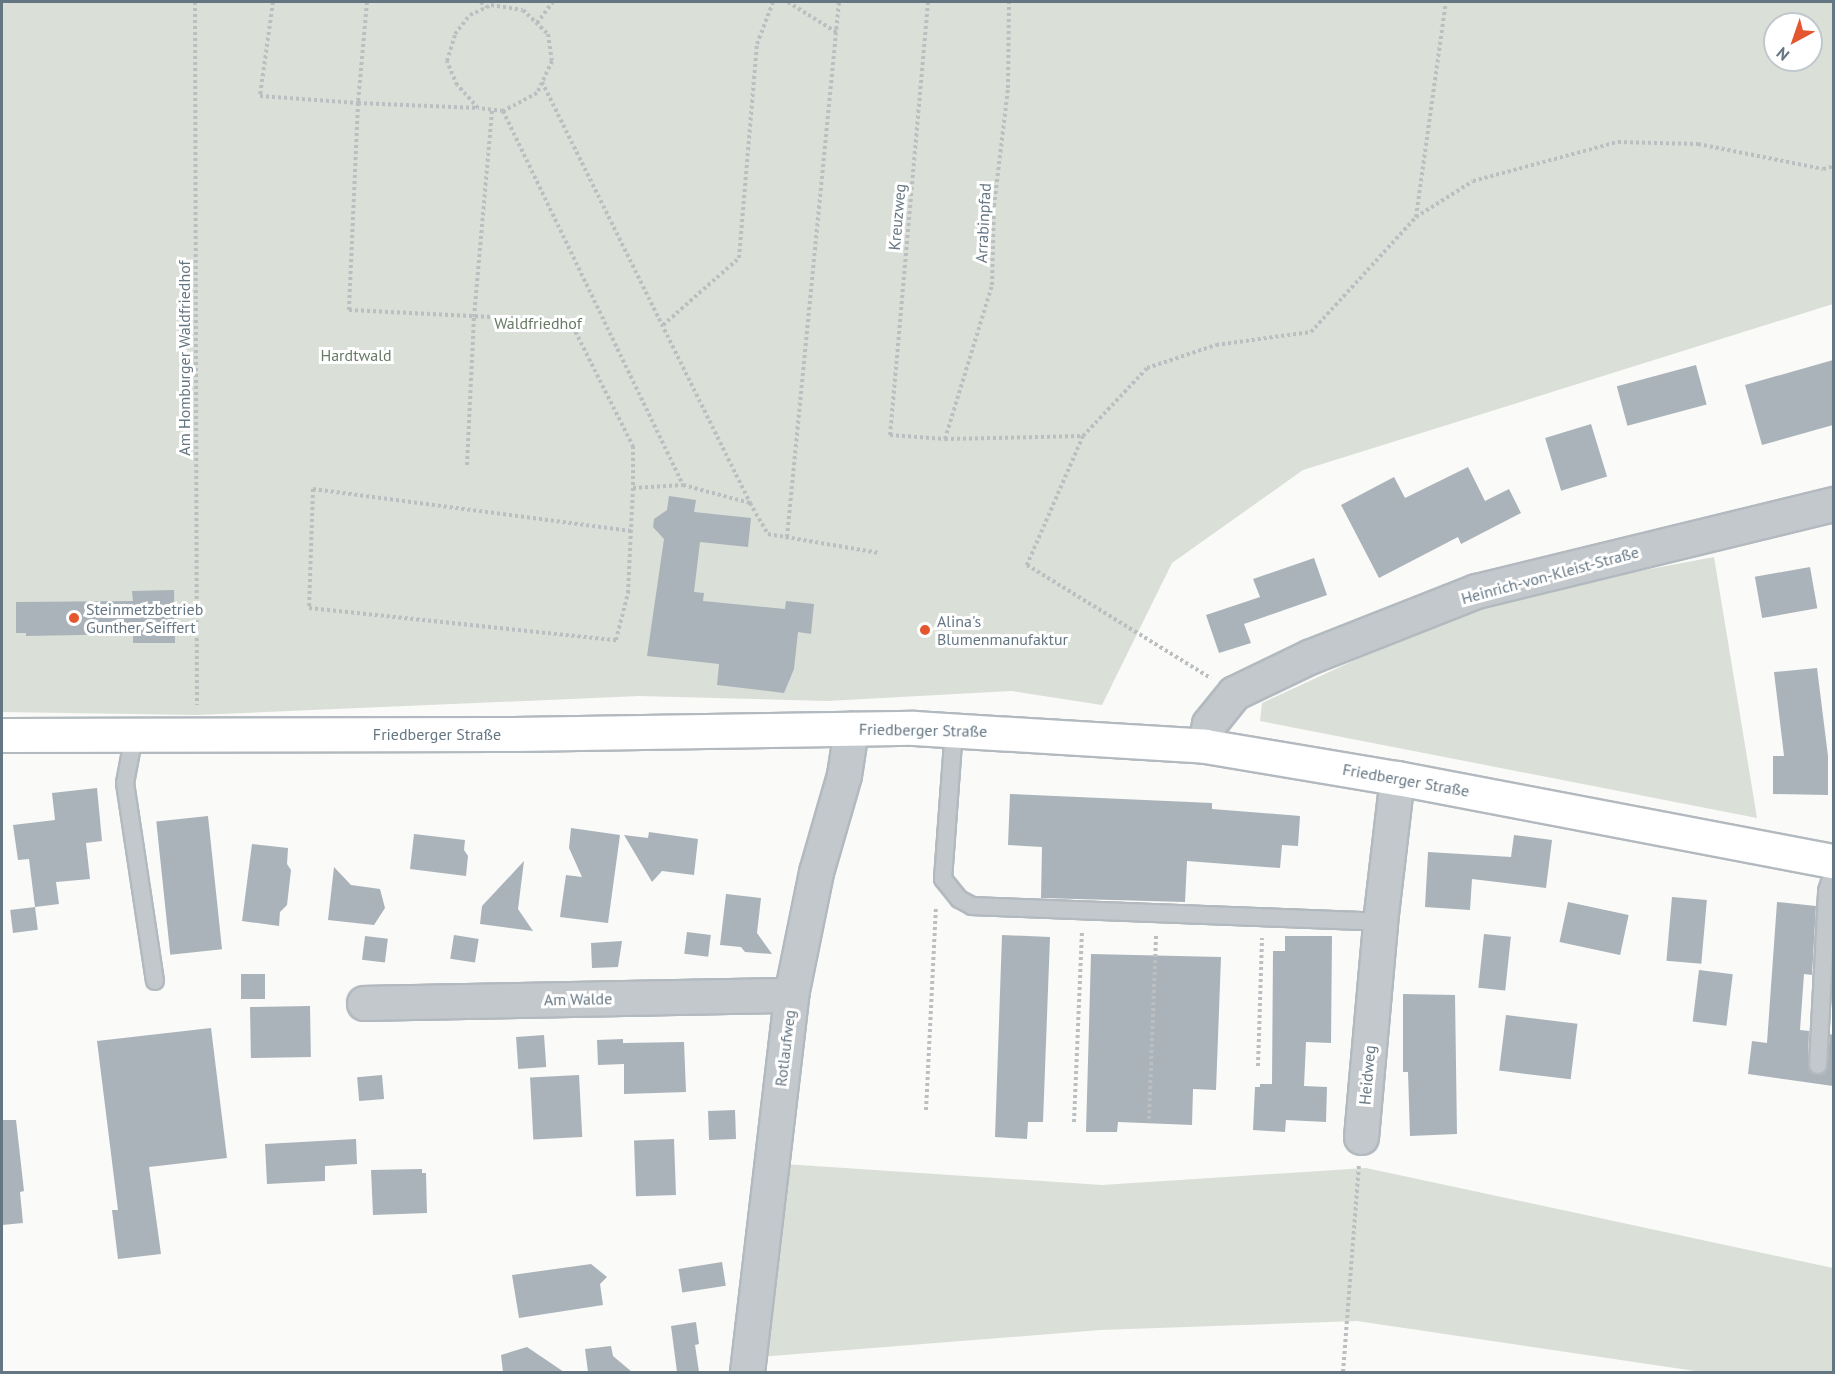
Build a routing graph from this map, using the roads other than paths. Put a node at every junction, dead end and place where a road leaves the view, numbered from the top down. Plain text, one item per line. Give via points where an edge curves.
1 (1833, 504) edge
2 (850, 729) junction
3 (954, 729) junction
4 (2, 735) edge
5 (134, 735) junction
6 (1205, 746) junction
7 (1397, 778) junction
8 (1833, 861) edge
9 (1833, 870) edge
10 (1380, 922) junction
11 (155, 981) dead end
12 (791, 995) junction
13 (364, 1003) dead end
14 (1818, 1065) dead end
15 (1362, 1137) road end
16 (747, 1372) edge

1 - 6 street, Heinrich-von-Kleist-Straße via 1476,591 1311,656 1234,693 1209,724
2 - 3 street, Friedberger Straße
2 - 5 street, Friedberger Straße
2 - 12 street, Rotlaufweg via 844,775 816,872
3 - 6 street, Friedberger Straße
3 - 10 lane via 943,879 959,899 972,906
4 - 5 street, Friedberger Straße
5 - 11 lane via 125,783
6 - 7 street, Friedberger Straße
7 - 8 street, Friedberger Straße
7 - 10 street, Heidweg
9 - 14 lane via 1827,891
10 - 15 street, Heidweg
12 - 13 street, Am Walde
12 - 16 street, Rotlaufweg

